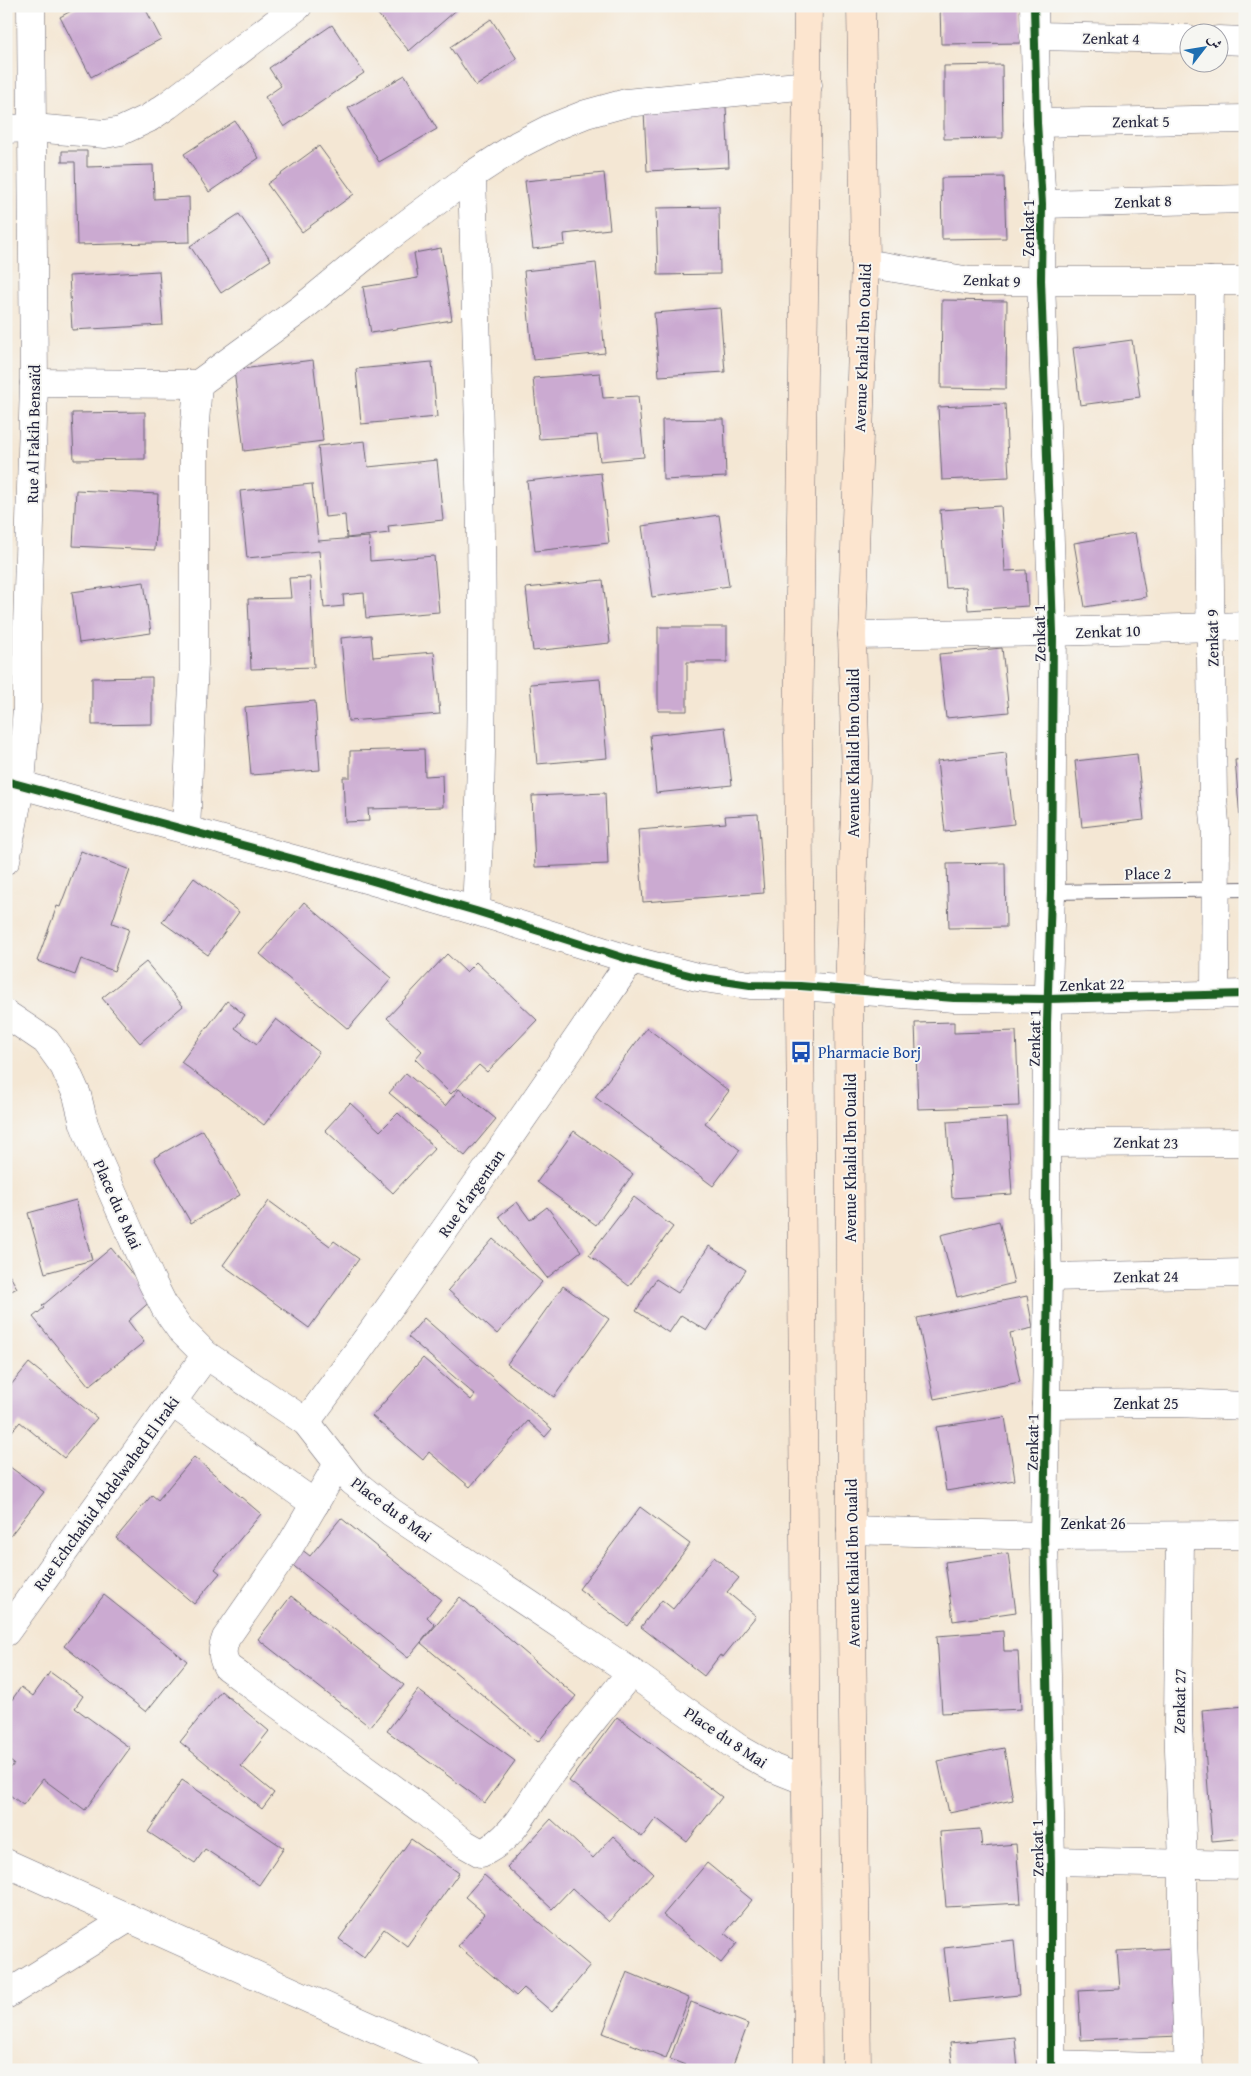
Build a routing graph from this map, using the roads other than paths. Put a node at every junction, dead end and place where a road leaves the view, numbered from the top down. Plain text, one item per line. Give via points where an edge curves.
1 (31, 6) edge
2 (298, 6) edge
3 (808, 6) edge
4 (861, 6) edge
5 (1034, 6) edge
6 (1034, 36) junction
7 (1178, 39) edge
8 (1228, 40) edge
9 (1245, 40) edge
10 (808, 85) junction
11 (1245, 119) edge
12 (1037, 123) junction
13 (33, 128) junction
14 (6, 130) edge
15 (472, 174) junction
16 (1245, 199) edge
17 (1042, 204) junction
18 (865, 263) junction
19 (1041, 280) junction
20 (1210, 281) junction
21 (1245, 281) edge
22 (34, 383) junction
23 (198, 384) junction
24 (1245, 626) edge
25 (1212, 627) junction
26 (1053, 632) junction
27 (852, 635) junction
28 (13, 782) edge
29 (186, 830) junction
30 (6, 860) edge
31 (1245, 889) edge
32 (1216, 890) junction
33 (1051, 892) junction
34 (476, 911) junction
35 (631, 960) junction
36 (800, 986) junction
37 (849, 991) junction
38 (1245, 994) edge
39 (1215, 995) junction
40 (1048, 999) junction
41 (6, 1014) edge
42 (1245, 1142) edge
43 (1047, 1143) junction
44 (1245, 1273) edge
45 (1048, 1277) junction
46 (206, 1355) junction
47 (171, 1402) junction
48 (1046, 1404) junction
49 (1245, 1406) edge
50 (306, 1422) junction
51 (338, 1464) junction
52 (315, 1504) junction
53 (851, 1530) junction
54 (1245, 1535) edge
55 (1044, 1536) junction
56 (1180, 1537) junction
57 (6, 1632) edge
58 (631, 1672) junction
59 (806, 1781) junction
60 (1051, 1861) junction
61 (6, 1863) edge
62 (1183, 1864) junction
63 (1245, 1865) edge
64 (129, 1918) junction
65 (6, 1995) edge
66 (1051, 2067) edge
67 (1189, 2069) edge
68 (467, 2070) edge
69 (808, 2070) edge
70 (857, 2070) edge

1 - 13 street, Rue Al Fakih Bensaïd
2 - 13 street via 168,105 121,132 105,134
3 - 10 main road
4 - 18 main road, Avenue Khalid Ibn Oualid
5 - 6 street, Zenkat 1
6 - 7 street, Zenkat 4
6 - 12 street, Zenkat 1
8 - 9 street
10 - 15 street via 626,103 551,128
10 - 36 main road via 798,738
11 - 12 street, Zenkat 5
12 - 17 street, Zenkat 1
13 - 14 street
13 - 22 street, Rue Al Fakih Bensaïd
15 - 23 street
15 - 34 street via 482,618
16 - 17 street, Zenkat 8
17 - 19 street, Zenkat 1
18 - 19 street, Zenkat 9 via 970,281
18 - 27 main road, Avenue Khalid Ibn Oualid
19 - 20 street, Zenkat 9
19 - 26 street, Zenkat 1
20 - 21 street, Zenkat 9
20 - 25 street, Zenkat 9 via 1208,447
22 - 23 street
22 - 28 street, Rue Al Fakih Bensaïd via 26,707
23 - 29 street via 194,435 194,664
24 - 25 street, Zenkat 10
25 - 26 street, Zenkat 10
25 - 32 street, Zenkat 9
26 - 27 street, Zenkat 10
26 - 33 street, Zenkat 1
27 - 37 main road, Avenue Khalid Ibn Oualid via 856,778
28 - 29 street, Zenkat 22
28 - 30 street, Rue Al Fakih Bensaïd
29 - 34 street, Zenkat 22
31 - 32 lane, Place 2
32 - 33 lane, Place 2
32 - 39 street, Zenkat 9
33 - 40 street, Zenkat 1
34 - 35 street, Zenkat 22
35 - 36 street, Zenkat 22 via 697,977 750,986
35 - 50 street, Rue d'argentan via 399,1296
36 - 37 street, Zenkat 22
36 - 59 main road
37 - 40 street, Zenkat 22 via 954,998
37 - 53 main road, Avenue Khalid Ibn Oualid
38 - 39 street, Zenkat 22
39 - 40 street, Zenkat 22
40 - 43 street, Zenkat 1
41 - 46 street, Place du 8 Mai via 46,1041 64,1066 99,1162 151,1280 180,1329
42 - 43 street, Zenkat 23
43 - 45 street, Zenkat 1
44 - 45 street, Zenkat 24
45 - 48 street, Zenkat 1
46 - 47 street, Rue Echchahid Abdelwahed El Iraki
46 - 50 street, Place du 8 Mai
47 - 52 street
47 - 57 street, Rue Echchahid Abdelwahed El Iraki
48 - 49 street, Zenkat 25
48 - 55 street, Zenkat 1
50 - 51 street, Place du 8 Mai
51 - 52 street
51 - 58 street, Place du 8 Mai via 352,1481 391,1512
52 - 58 street via 226,1638 222,1658 227,1667 481,1853 506,1836
53 - 55 street, Zenkat 26
53 - 70 main road, Avenue Khalid Ibn Oualid
54 - 56 street, Zenkat 26
55 - 56 street, Zenkat 26
55 - 60 street, Zenkat 1
56 - 62 street, Zenkat 27 via 1178,1721
58 - 59 street, Place du 8 Mai via 741,1750
59 - 69 main road
60 - 62 street
60 - 66 street, Zenkat 1
61 - 64 street
62 - 63 street
62 - 67 street, Zenkat 27
64 - 65 street
64 - 68 street
66 - 67 street

